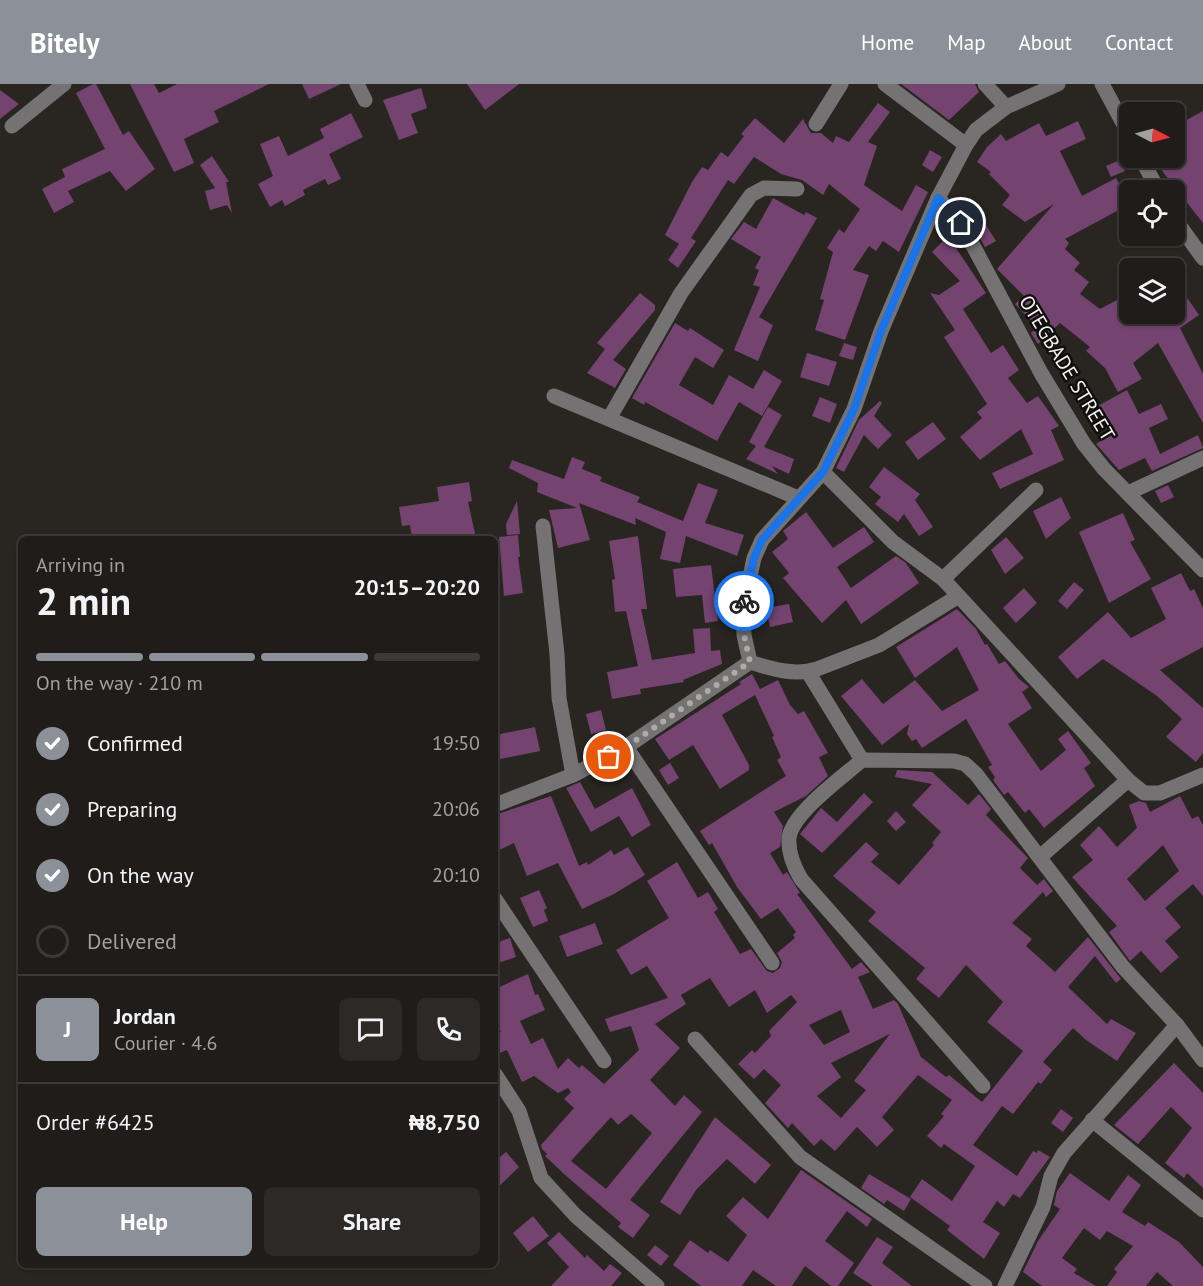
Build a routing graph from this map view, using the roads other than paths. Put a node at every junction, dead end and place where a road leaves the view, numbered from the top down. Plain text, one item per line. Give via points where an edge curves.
1 (64, 84) edge
2 (357, 84) edge
3 (841, 84) edge
4 (885, 84) edge
5 (985, 84) edge
6 (1058, 84) edge
7 (1102, 84) edge
8 (365, 100) dead end
9 (1006, 107) junction
10 (1119, 116) edge
11 (816, 124) dead end
12 (12, 126) dead end
13 (966, 146) junction
14 (797, 189) dead end
15 (938, 198) junction
16 (1185, 233) edge
17 (1203, 258) edge
18 (554, 396) dead end
19 (610, 417) junction
20 (1203, 458) edge
21 (823, 472) junction
22 (1036, 490) dead end
23 (1128, 493) junction
24 (798, 498) junction
25 (543, 526) dead end
26 (1201, 565) edge
27 (943, 579) junction
28 (957, 597) junction
29 (750, 662) junction
30 (808, 672) junction
31 (626, 747) junction
32 (862, 760) junction
33 (1203, 775) edge
34 (573, 776) junction
35 (1128, 780) junction
36 (498, 804) edge
37 (1041, 856) junction
38 (498, 903) edge
39 (772, 963) dead end
40 (1177, 1025) junction
41 (695, 1039) dead end
42 (1203, 1060) edge
43 (604, 1061) dead end
44 (498, 1079) edge
45 (983, 1086) dead end
46 (1092, 1120) junction
47 (1203, 1210) edge
48 (657, 1286) edge
49 (985, 1286) edge
50 (1005, 1286) edge

1 - 12 street
2 - 8 street
3 - 11 street
4 - 13 street
5 - 9 street
6 - 9 street
7 - 10 street
9 - 13 street via 976,130
13 - 15 street
14 - 19 street via 764,188 752,195 681,293
15 - 21 street via 881,331 854,409
15 - 23 street, OTEGBADE STREET via 961,223 1041,373 1084,444
16 - 17 street
18 - 19 street
19 - 24 street
20 - 23 street
21 - 24 street
21 - 27 street via 893,542
22 - 27 street
23 - 26 street, OTEGBADE STREET
24 - 29 street via 762,540 754,558 743,609
25 - 34 street via 559,698
27 - 28 street
28 - 30 street via 879,645
28 - 35 street
29 - 30 street via 771,669
29 - 31 street
30 - 32 street
31 - 34 street
31 - 39 street
32 - 37 street via 965,764
32 - 45 street via 797,819 789,838 793,864 801,879
33 - 35 street via 1160,793 1143,793
34 - 36 street
35 - 37 street
37 - 40 street via 1123,967
38 - 43 street
40 - 42 street
40 - 46 street
41 - 49 street via 800,1157
44 - 48 street via 519,1111 541,1178 576,1216
46 - 47 street
46 - 50 street via 1064,1153 1051,1176 1043,1207

